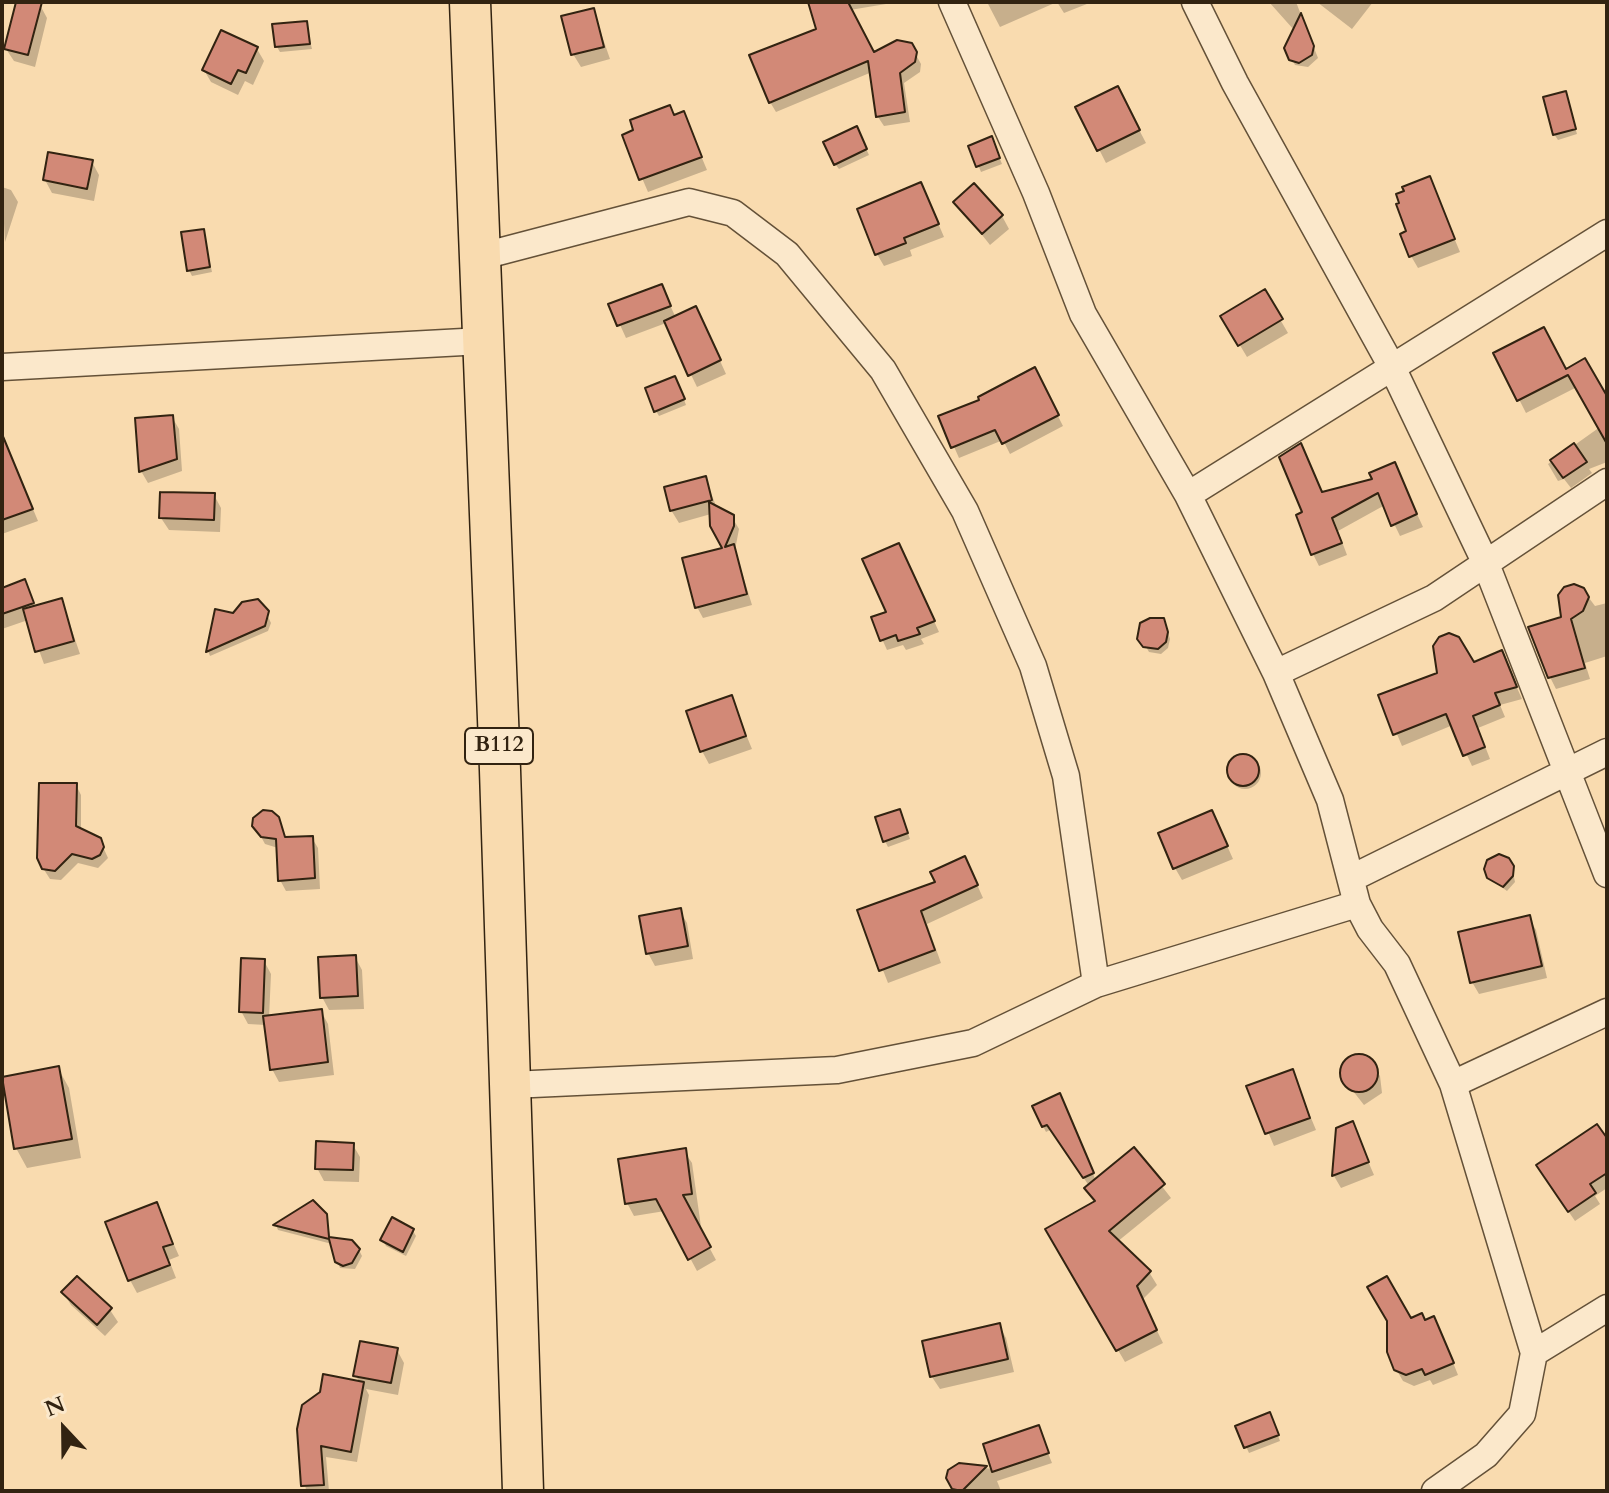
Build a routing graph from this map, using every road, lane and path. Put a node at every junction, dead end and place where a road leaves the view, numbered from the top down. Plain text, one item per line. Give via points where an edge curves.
1 (470, 2) edge
2 (952, 2) edge
3 (1195, 2) edge
4 (1607, 233) edge
5 (479, 257) junction
6 (482, 341) junction
7 (2, 367) edge
8 (1392, 367) junction
9 (1607, 482) edge
10 (1188, 495) junction
11 (1486, 564) junction
12 (1276, 673) junction
13 (1607, 752) edge
14 (1566, 772) junction
15 (1607, 874) edge
16 (1352, 878) junction
17 (1357, 904) junction
18 (1096, 984) junction
19 (1607, 1012) edge
20 (1453, 1084) junction
21 (511, 1085) junction
22 (1607, 1308) edge
23 (1534, 1353) junction
24 (523, 1491) edge
25 (1435, 1491) edge

1 - 5 main road, B112
2 - 10 street via 1083,314
3 - 8 street
4 - 8 street
5 - 6 main road, B112
5 - 18 street via 689,202 733,213 787,254 883,370 965,511 1033,666 1066,776
6 - 7 street
6 - 21 main road, B112
8 - 10 street
8 - 11 street
9 - 11 street
10 - 12 street
11 - 12 street via 1434,598
11 - 14 street
12 - 16 street via 1330,800
13 - 14 street
14 - 15 street
14 - 16 street
16 - 17 street
17 - 18 street
17 - 20 street via 1397,964
18 - 21 street via 973,1043 837,1070
19 - 20 street
20 - 23 street
21 - 24 main road, B112
22 - 23 street
23 - 25 street via 1522,1414 1486,1455

